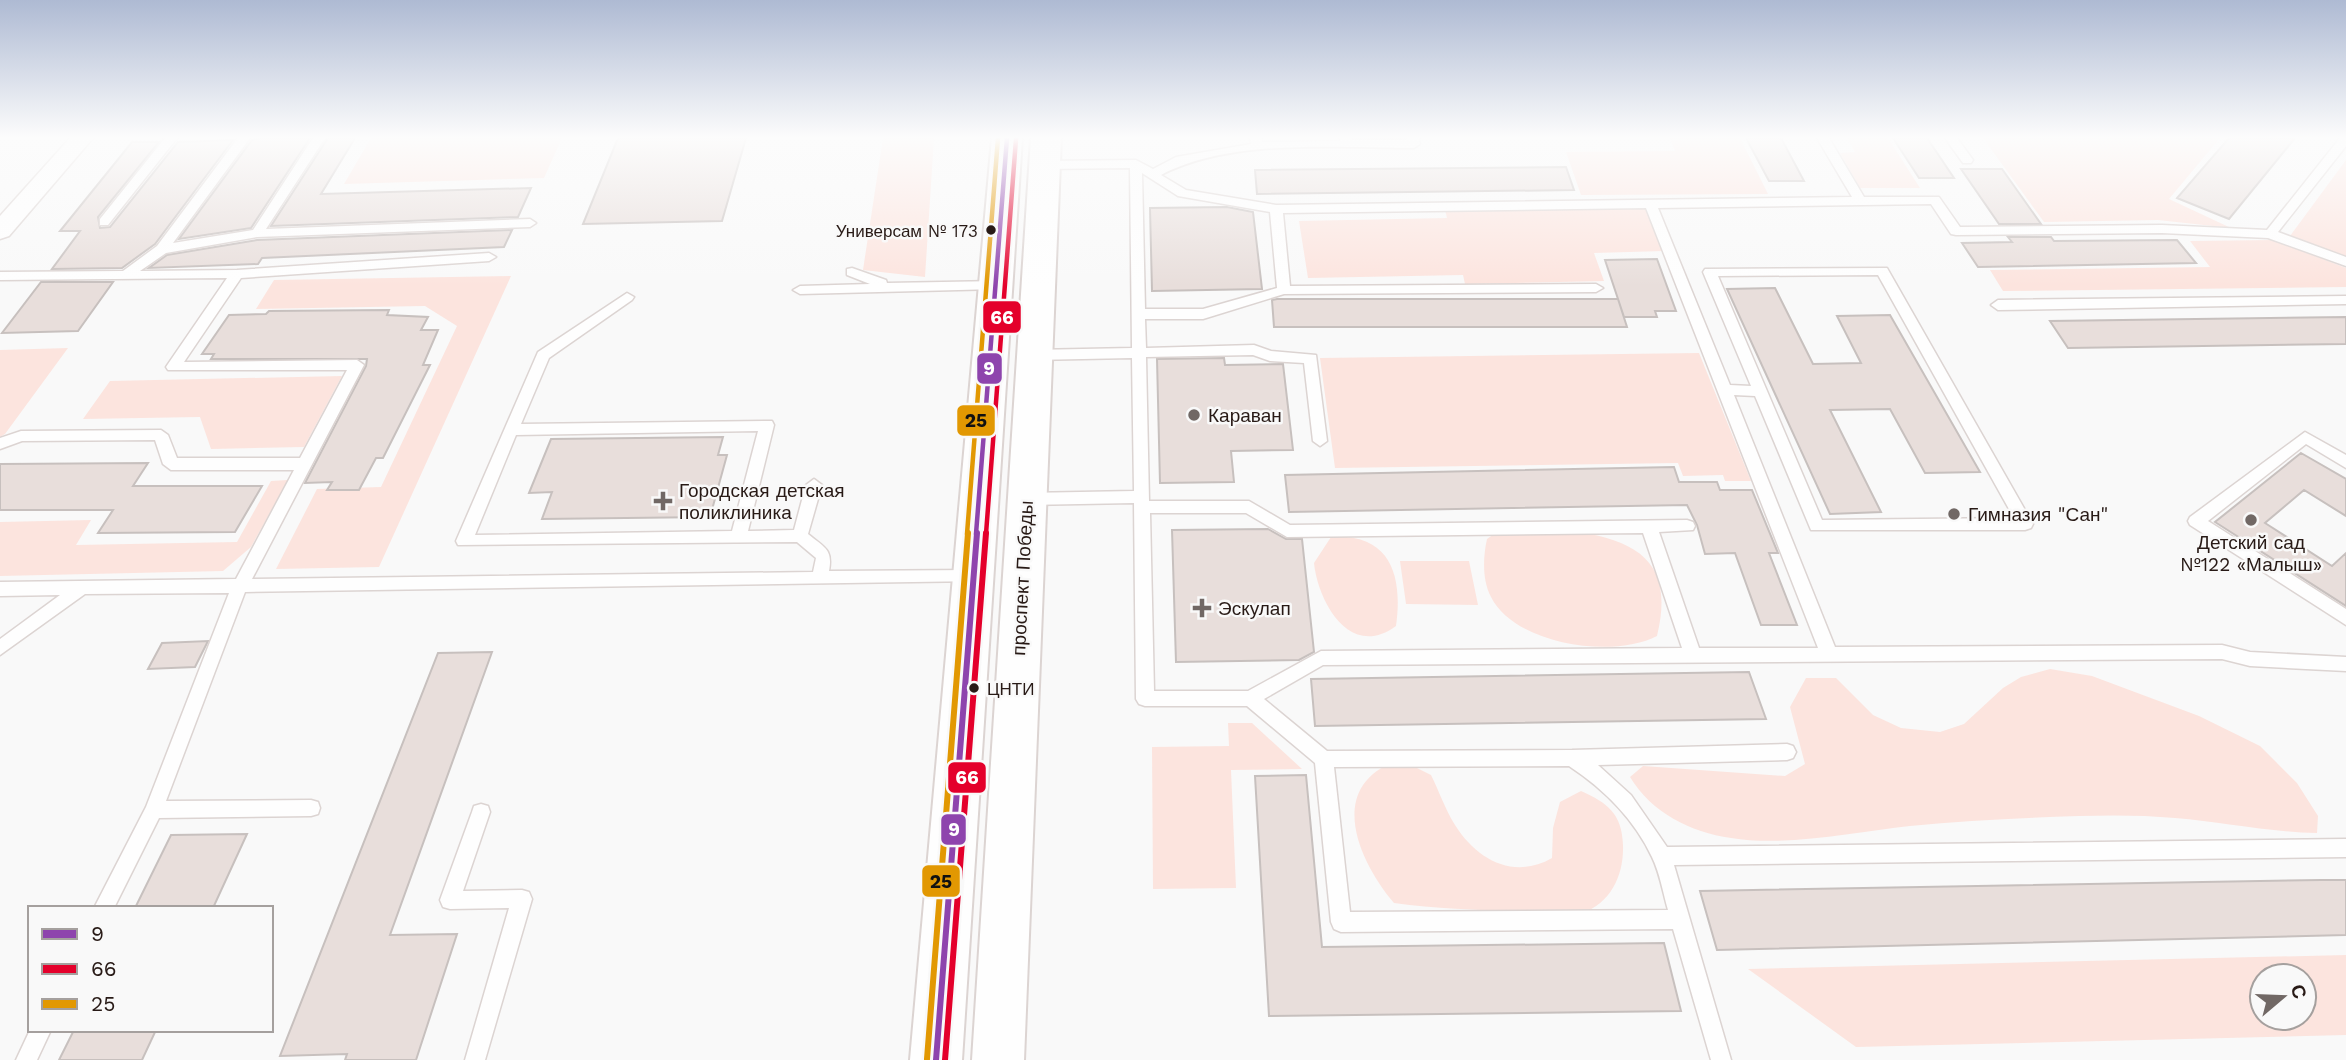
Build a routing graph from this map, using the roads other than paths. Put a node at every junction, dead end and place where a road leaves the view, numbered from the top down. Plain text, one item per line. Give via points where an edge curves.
1 (39, 187) edge
2 (132, 187) edge
3 (207, 187) edge
4 (287, 187) edge
5 (1004, 187) edge
6 (1043, 187) edge
7 (1136, 187) edge
8 (1175, 187) edge
9 (1852, 187) edge
10 (2307, 187) edge
11 (1860, 201) junction
12 (1650, 204) junction
13 (1276, 209) junction
14 (104, 222) dead end
15 (530, 223) dead end
16 (0, 232) edge
17 (257, 233) junction
18 (2270, 234) junction
19 (162, 249) junction
20 (489, 257) dead end
21 (2346, 262) edge
22 (852, 272) dead end
23 (128, 273) junction
24 (237, 274) junction
25 (0, 276) edge
26 (998, 285) junction
27 (890, 286) junction
28 (1597, 288) dead end
29 (800, 290) dead end
30 (1284, 290) junction
31 (627, 298) dead end
32 (2346, 300) edge
33 (1998, 304) dead end
34 (1138, 314) junction
35 (1139, 352) junction
36 (1033, 355) junction
37 (1723, 390) junction
38 (1760, 391) junction
39 (510, 430) junction
40 (1320, 441) dead end
41 (0, 444) edge
42 (2346, 462) edge
43 (304, 464) junction
44 (814, 485) dead end
45 (1026, 499) junction
46 (1143, 502) junction
47 (1649, 526) junction
48 (1687, 526) dead end
49 (800, 536) junction
50 (738, 537) junction
51 (974, 576) junction
52 (820, 578) junction
53 (240, 585) junction
54 (82, 588) junction
55 (0, 589) edge
56 (2346, 618) edge
57 (0, 648) edge
58 (1693, 655) junction
59 (1830, 656) junction
60 (2346, 664) edge
61 (1250, 698) junction
62 (1787, 752) dead end
63 (1572, 758) junction
64 (1324, 759) junction
65 (312, 808) dead end
66 (154, 810) junction
67 (481, 812) dead end
68 (2346, 848) edge
69 (1662, 856) junction
70 (105, 906) edge
71 (1681, 919) junction
72 (40, 1032) edge
73 (26, 1060) edge
74 (475, 1060) edge
75 (936, 1060) edge
76 (999, 1060) edge
77 (1721, 1060) edge

1 - 16 street
2 - 14 lane
3 - 19 lane
4 - 17 lane
5 - 26 main road
6 - 36 main road, проспект Победы
7 - 34 lane
8 - 13 lane via 1182,193
9 - 11 lane
10 - 18 lane
11 - 12 lane
11 - 18 lane via 1935,200 1956,231 2162,229
12 - 13 lane
12 - 37 lane
13 - 30 lane
15 - 17 lane
17 - 19 lane
18 - 21 lane
19 - 23 lane
20 - 24 lane
22 - 27 lane
23 - 24 lane
23 - 25 lane
24 - 43 lane via 173,367 357,365
26 - 27 lane
26 - 51 main road
27 - 29 lane
28 - 30 lane
30 - 34 lane via 1203,314
31 - 39 lane via 543,355
32 - 33 lane
34 - 35 lane
35 - 36 lane
35 - 40 lane via 1254,350 1270,356 1311,358
35 - 46 lane
36 - 45 main road, проспект Победы
37 - 38 lane
37 - 59 lane
38 - 38 lane via 1710,272 1882,271 2025,524 1817,526
39 - 50 lane via 767,425
39 - 50 lane via 464,541
41 - 43 lane via 21,436 161,435 172,464
42 - 56 lane via 2305,437 2196,521
43 - 53 lane
44 - 49 lane
45 - 46 lane
45 - 76 main road, проспект Победы
46 - 47 lane via 1248,508 1287,531
46 - 61 lane via 1145,699
47 - 48 lane
47 - 58 lane
49 - 50 lane
49 - 52 lane via 824,556
51 - 52 lane
51 - 75 main road
52 - 53 lane
53 - 54 lane
53 - 66 lane
54 - 55 lane
54 - 57 lane
58 - 59 lane
58 - 61 lane via 1321,658
59 - 60 lane via 2222,652 2250,659
61 - 64 lane
62 - 63 lane
63 - 64 lane
63 - 69 lane via 1632,805
64 - 71 lane via 1341,922
65 - 66 lane
66 - 70 lane
67 - 74 lane via 450,900 522,899
68 - 69 lane
69 - 71 lane
71 - 77 lane
72 - 73 lane

